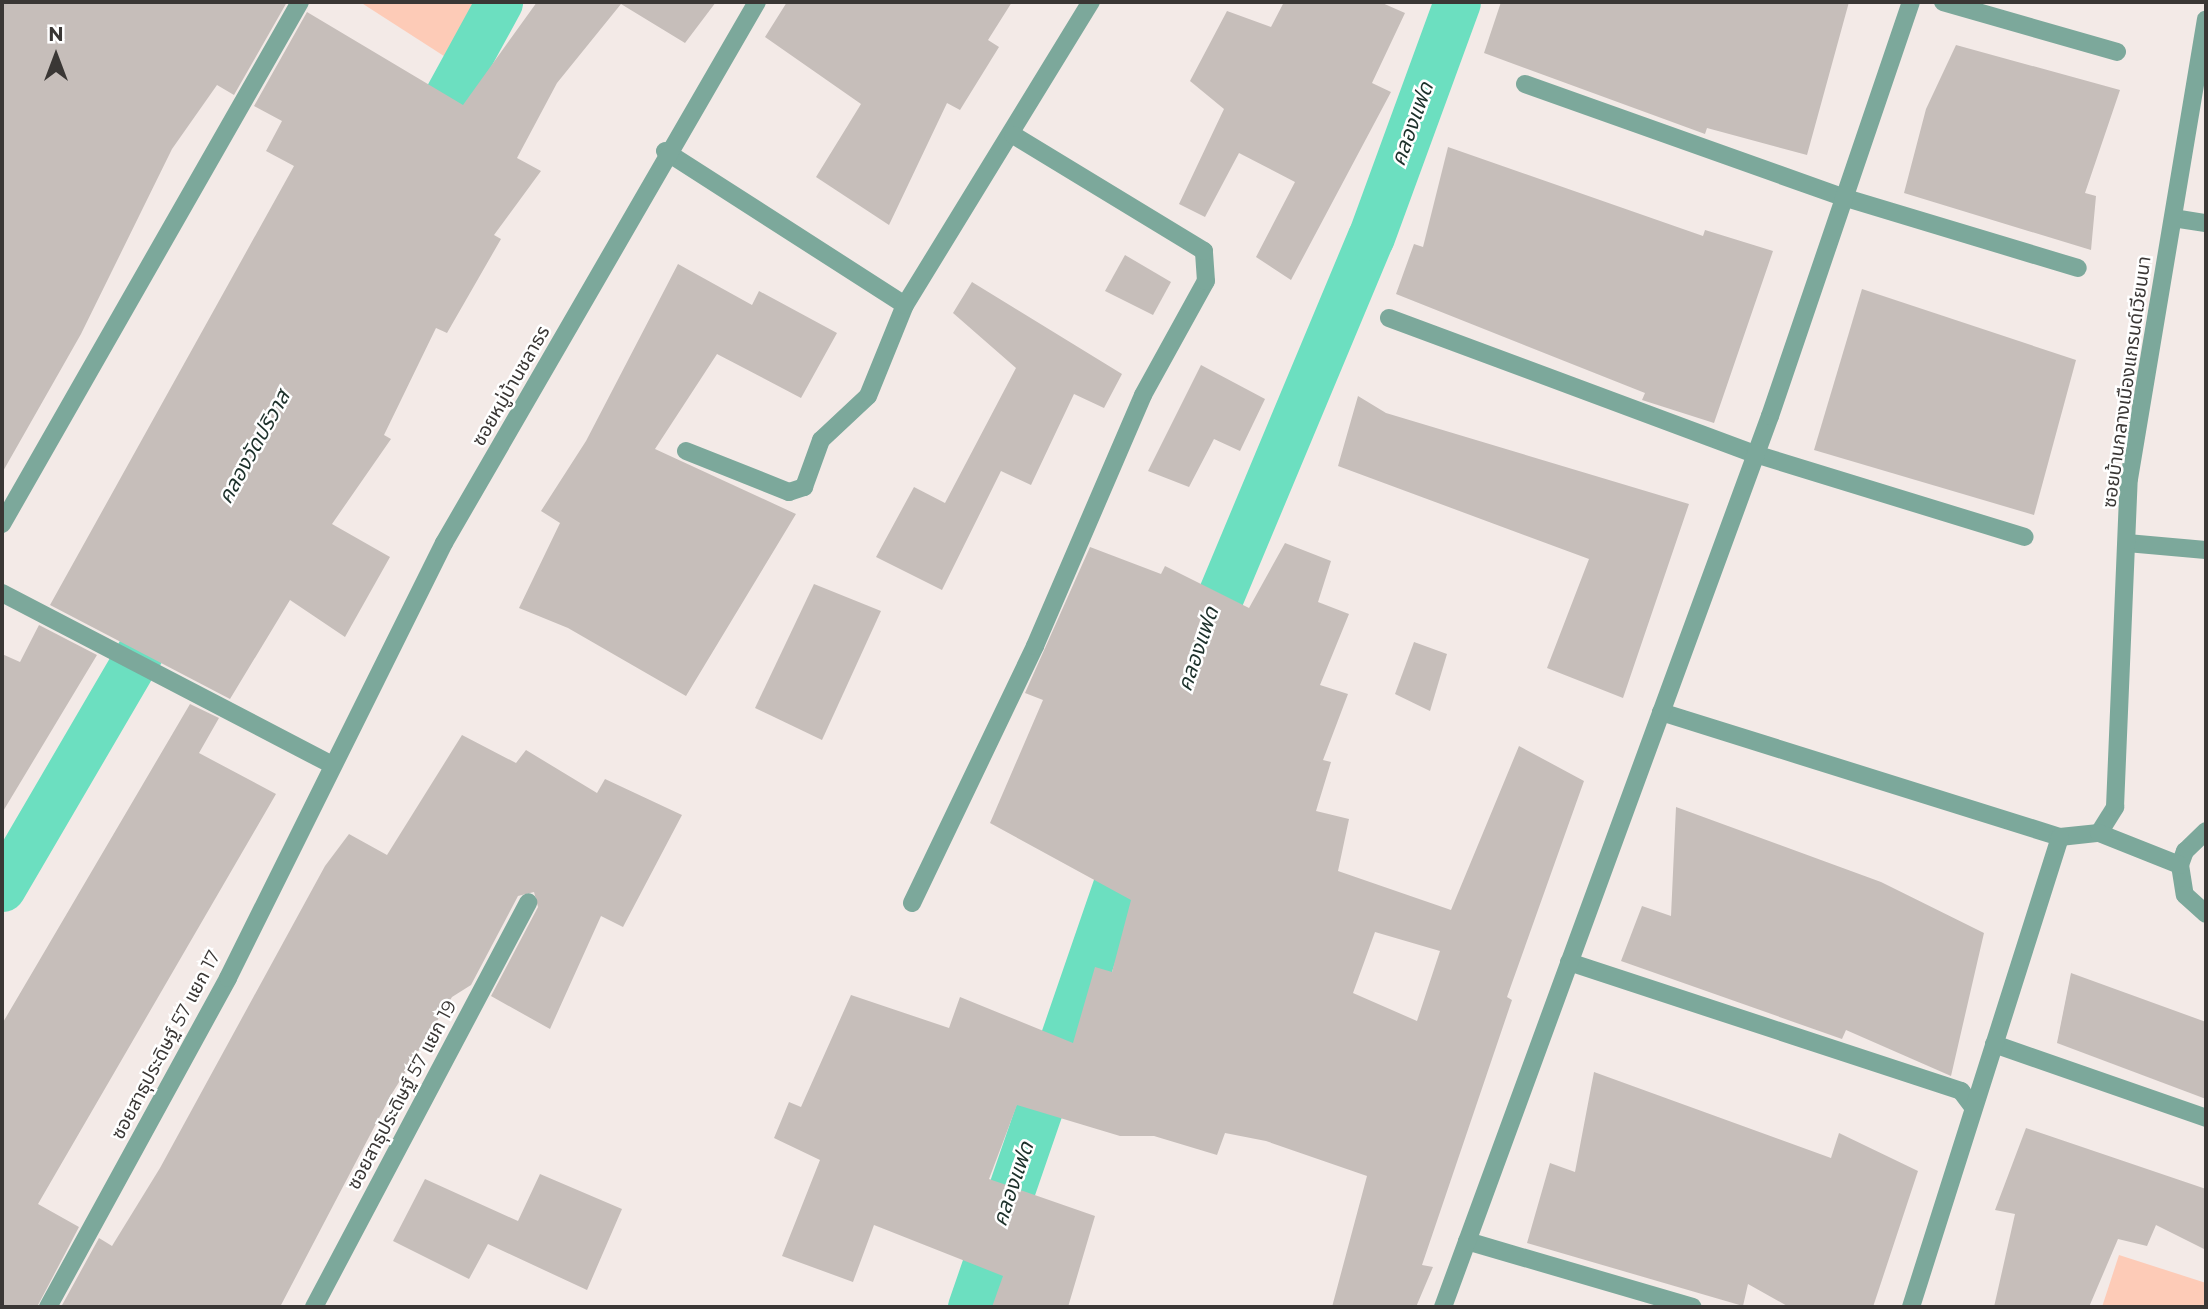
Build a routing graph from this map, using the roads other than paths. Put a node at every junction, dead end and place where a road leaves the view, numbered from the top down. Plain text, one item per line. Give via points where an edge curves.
1 (299, 2) edge
2 (757, 2) edge
3 (1091, 2) edge
4 (1911, 2) edge
5 (1943, 2) edge
6 (2206, 19) edge
7 (2117, 52) dead end
8 (1525, 84) dead end
9 (1013, 135) junction
10 (665, 150) junction
11 (1846, 198) junction
12 (2173, 218) junction
13 (2206, 223) edge
14 (2078, 268) dead end
15 (905, 305) junction
16 (1390, 318) dead end
17 (686, 451) dead end
18 (1755, 454) junction
19 (2, 524) edge
20 (2025, 537) dead end
21 (2126, 543) junction
22 (2206, 550) edge
23 (2, 593) edge
24 (1661, 712) junction
25 (329, 763) junction
26 (313, 799) joint
27 (2206, 831) edge
28 (2099, 833) junction
29 (2060, 838) junction
30 (2180, 865) junction
31 (528, 902) dead end
32 (912, 903) dead end
33 (2206, 914) edge
34 (1569, 961) junction
35 (1994, 1044) junction
36 (1974, 1108) junction
37 (2206, 1118) edge
38 (1467, 1241) junction
39 (48, 1307) edge
40 (314, 1307) edge
41 (1443, 1307) edge
42 (1692, 1307) edge
43 (1911, 1307) edge

1 - 19 street
2 - 10 street, ซอยหมู่บ้านชลาธร
3 - 9 street
4 - 11 street
5 - 7 street
6 - 12 street, ซอยบ้านกลางเมืองแกรนด์เวียนนา
8 - 11 street
9 - 15 street
9 - 32 street via 1204,251 1206,281 1143,395 1035,646
10 - 15 street
10 - 25 street, ซอยหมู่บ้านชลาธร via 636,213 444,543
11 - 14 street
11 - 18 street
12 - 13 street
12 - 21 street, ซอยบ้านกลางเมืองแกรนด์เวียนนา via 2129,479
15 - 17 street via 868,396 821,440 804,487 789,492
16 - 18 street
18 - 20 street
18 - 24 street
21 - 22 street
21 - 28 street, ซอยบ้านกลางเมืองแกรนด์เวียนนา via 2115,807
23 - 25 street
24 - 29 street
24 - 34 street
25 - 26 street, ซอยหมู่บ้านชลาธร
26 - 39 street, ซอยสาธุประดิษฐ์ 57 แยก 17 via 228,978
27 - 30 street via 2185,851
28 - 29 street
28 - 30 street
29 - 35 street
30 - 33 street via 2185,895
31 - 40 street, ซอยสาธุประดิษฐ์ 57 แยก 19
34 - 36 street via 1961,1091
34 - 38 street
35 - 36 street
35 - 37 street
36 - 43 street
38 - 41 street
38 - 42 street

